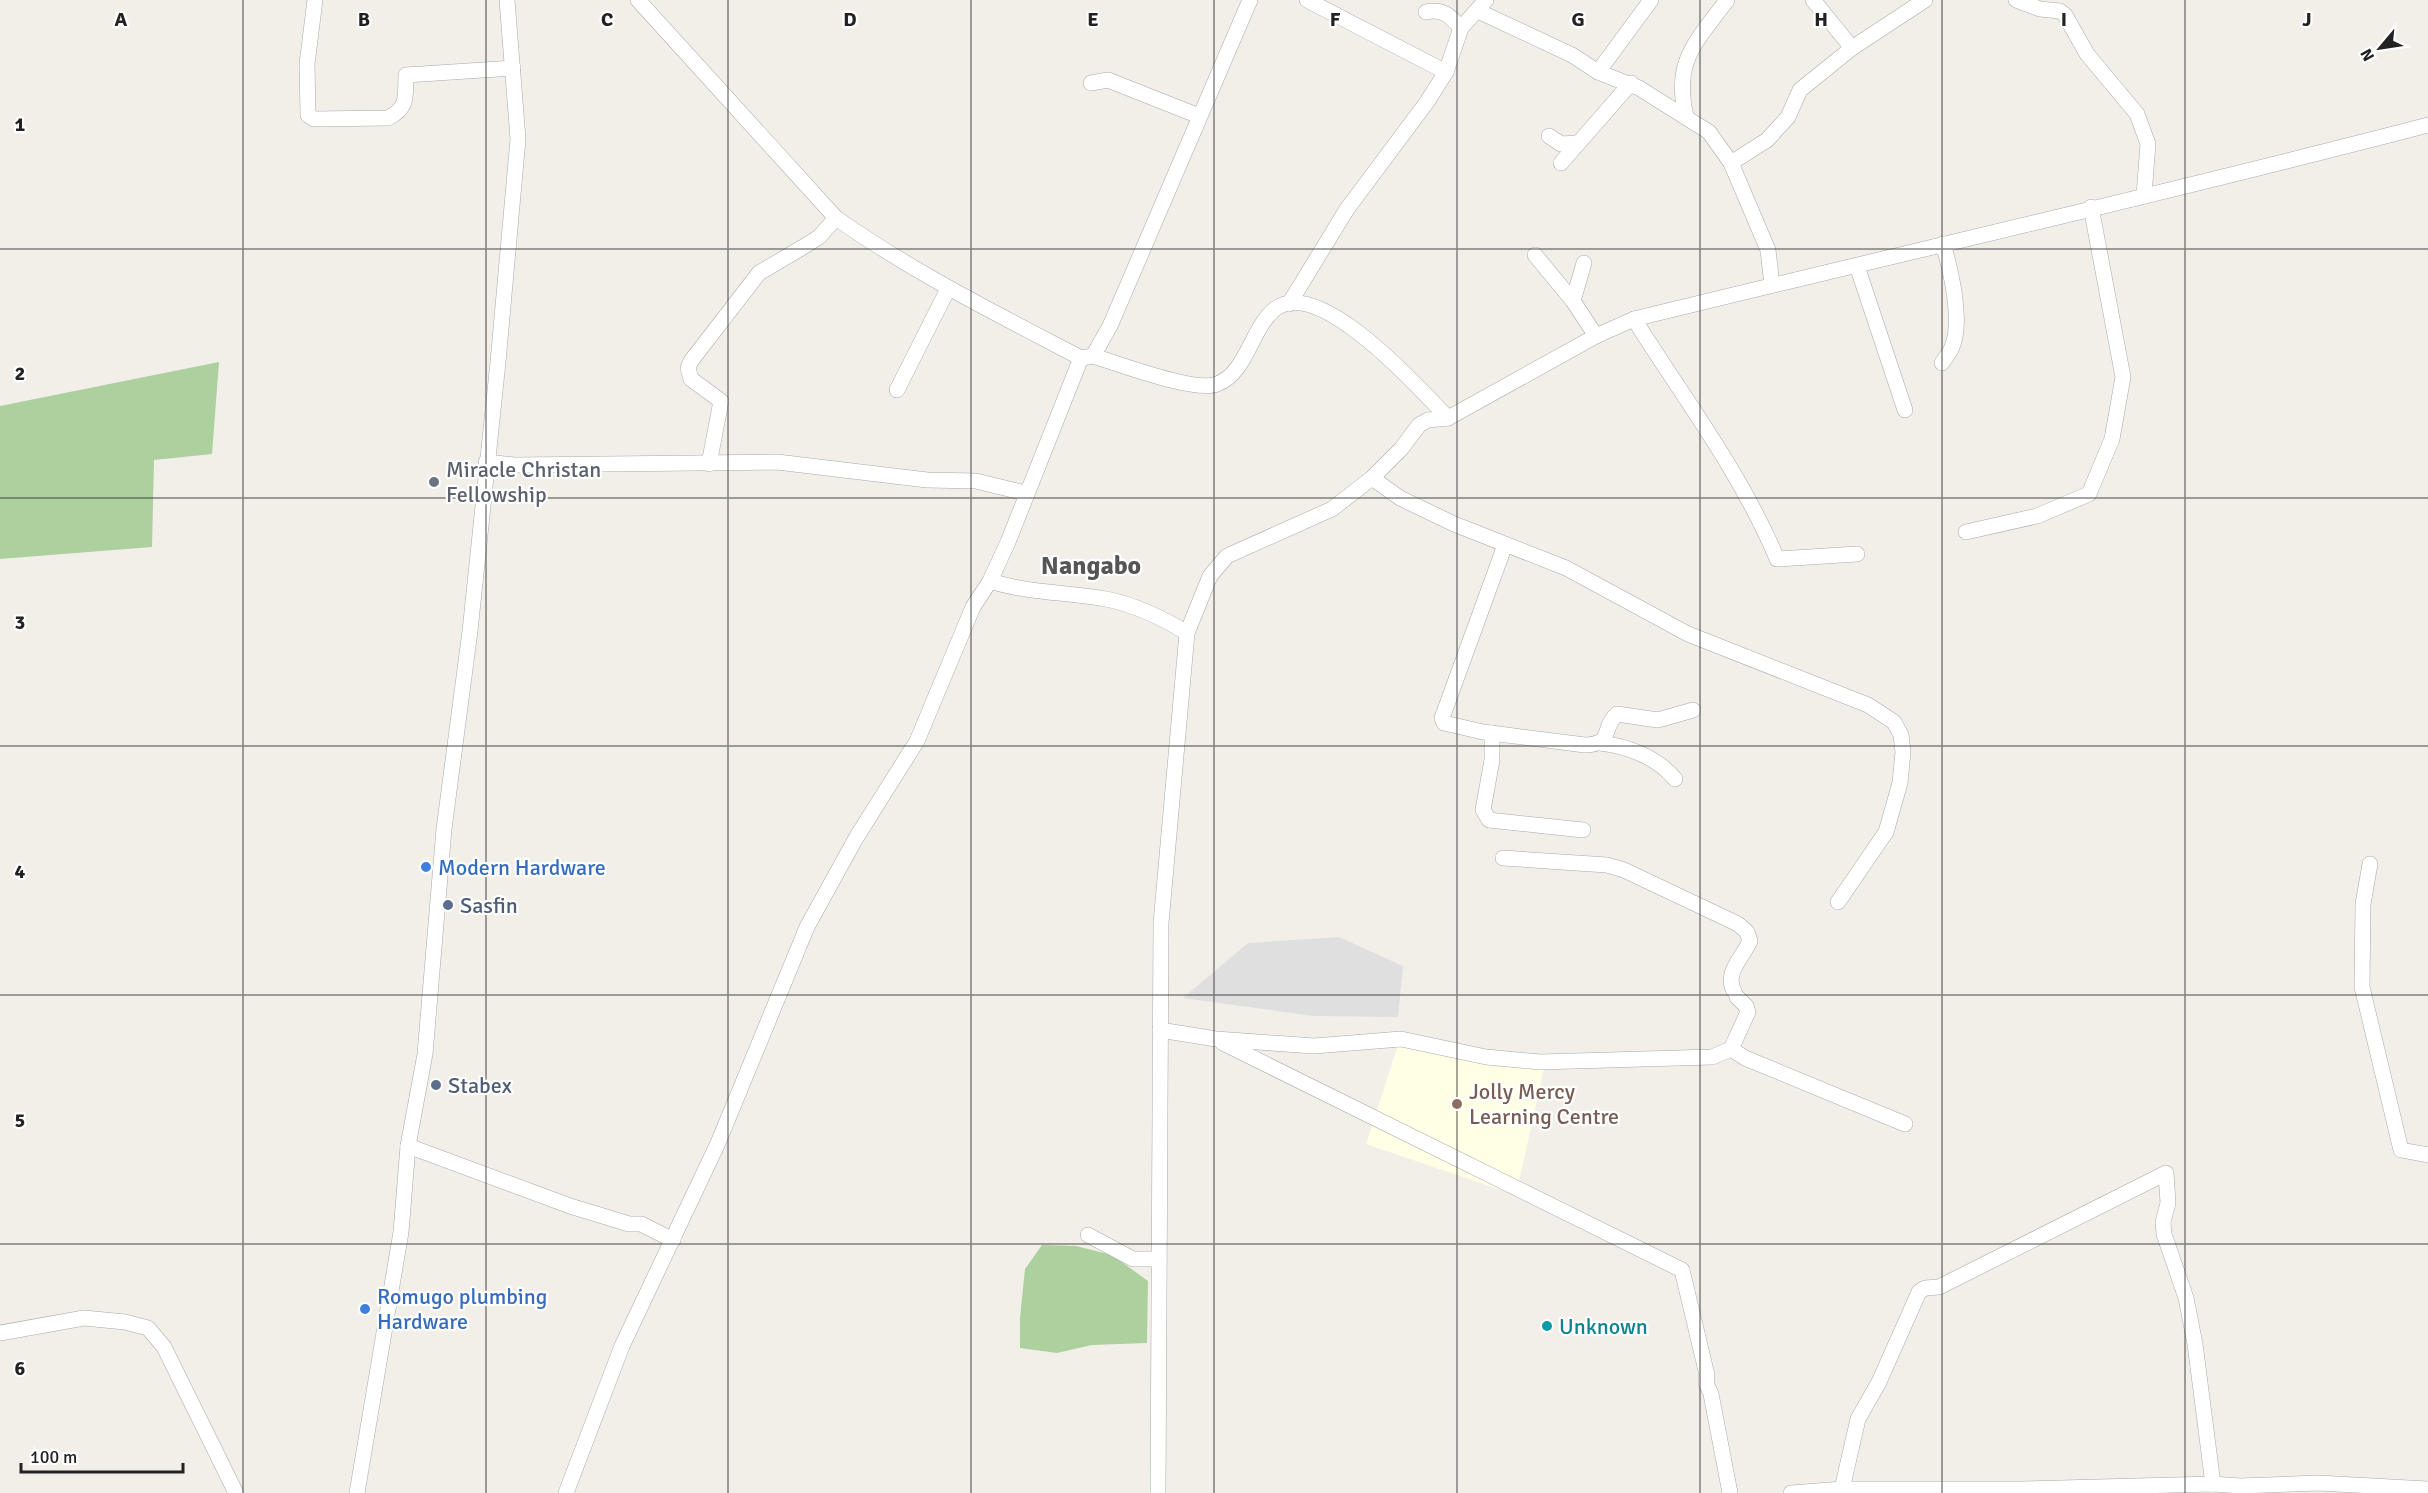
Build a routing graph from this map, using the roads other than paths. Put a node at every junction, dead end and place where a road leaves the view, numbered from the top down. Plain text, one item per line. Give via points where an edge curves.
1 (315, 0) edge
2 (507, 0) edge
3 (638, 0) edge
4 (1250, 0) edge
5 (1307, 0) edge
6 (1651, 0) edge
7 (1727, 0) edge
8 (1813, 0) edge
9 (1925, 0) edge
10 (2016, 0) edge
11 (2058, 5) edge
12 (1482, 6) edge
13 (1426, 12) dead end
14 (1461, 28) junction
15 (1852, 48) junction
16 (513, 68) junction
17 (1446, 72) junction
18 (1598, 72) junction
19 (1091, 83) dead end
20 (1630, 83) junction
21 (1199, 116) junction
22 (1686, 116) junction
23 (2428, 125) edge
24 (1549, 136) dead end
25 (1577, 143) junction
26 (1562, 163) dead end
27 (1731, 163) junction
28 (2144, 195) junction
29 (2091, 207) junction
30 (836, 218) junction
31 (1943, 244) junction
32 (1535, 255) dead end
33 (1584, 263) dead end
34 (1857, 266) junction
35 (1772, 285) junction
36 (948, 289) junction
37 (1573, 301) junction
38 (1288, 304) junction
39 (1634, 319) junction
40 (1596, 336) junction
41 (1087, 357) junction
42 (1942, 363) dead end
43 (897, 390) dead end
44 (1905, 410) dead end
45 (1448, 418) junction
46 (486, 462) junction
47 (709, 464) junction
48 (1372, 478) junction
49 (1025, 493) junction
50 (1966, 532) dead end
51 (1505, 545) junction
52 (1857, 554) dead end
53 (990, 581) junction
54 (1187, 633) junction
55 (1693, 710) dead end
56 (1492, 733) junction
57 (1600, 743) junction
58 (1675, 779) dead end
59 (1583, 830) dead end
60 (1503, 858) dead end
61 (2370, 864) dead end
62 (1838, 902) dead end
63 (1160, 1030) junction
64 (1216, 1040) junction
65 (1731, 1049) junction
66 (1905, 1124) dead end
67 (408, 1146) junction
68 (2428, 1155) edge
69 (1088, 1235) dead end
70 (673, 1240) junction
71 (1158, 1259) junction
72 (0, 1333) edge
73 (2213, 1484) junction
74 (1842, 1489) junction
75 (2240, 1489) edge
76 (2428, 1489) edge
77 (2129, 1490) edge
78 (2020, 1491) edge
79 (236, 1493) edge
80 (357, 1493) edge
81 (566, 1493) edge
82 (1158, 1493) edge
83 (1730, 1493) edge
84 (1791, 1493) edge

1 - 16 street via 307,64 308,115 314,119 388,118 405,105 406,75
2 - 16 street
3 - 30 street
4 - 21 street
5 - 17 street
6 - 18 street
7 - 22 street via 1684,64 1681,93
8 - 15 street
9 - 15 street
10 - 11 street via 2040,9
11 - 28 street via 2087,54 2137,114 2148,144
12 - 14 street
12 - 18 street
13 - 14 street via 1437,9
14 - 17 street
15 - 27 street via 1800,90 1788,117 1767,140
16 - 46 street via 518,139
17 - 38 street via 1347,209
18 - 20 street
19 - 21 street via 1108,80
20 - 22 street
20 - 25 street
21 - 41 street via 1110,326
22 - 27 street via 1709,132
23 - 28 street via 2200,185
24 - 25 street via 1561,144
25 - 26 street
27 - 35 street via 1768,250
28 - 29 street
29 - 31 street
29 - 50 street via 2123,377 2112,439 2089,494 2037,516
30 - 36 street
30 - 47 street via 811,242 759,273 691,361 691,379 721,401
31 - 34 street
31 - 42 street via 1956,309 1953,347
32 - 37 street
33 - 37 street
34 - 35 street
34 - 44 street
35 - 39 street
36 - 41 street
36 - 43 street
37 - 40 street
38 - 41 street via 1275,309 1228,378 1206,387
38 - 45 street via 1314,305 1342,320 1402,369
39 - 40 street
39 - 52 street via 1736,479 1778,559
40 - 45 street
41 - 49 street
45 - 48 street via 1419,425
46 - 47 street
46 - 67 street via 470,631 444,829 425,1054
47 - 49 street via 777,462 927,480 976,481
48 - 51 street via 1400,498
48 - 54 street via 1332,508 1227,556 1210,576
49 - 53 street
51 - 56 street via 1442,718 1454,727
51 - 62 street via 1566,568 1688,633 1868,705 1894,722 1903,752 1894,807 1886,832
53 - 54 street via 1132,605
53 - 70 street via 973,607 917,741 856,838 807,927 718,1143
54 - 63 street via 1162,912
55 - 57 street via 1658,720 1617,714
56 - 57 street via 1585,745
56 - 59 street via 1483,810 1489,820
57 - 58 street via 1641,754
60 - 65 street via 1624,870 1748,932 1750,941 1731,975 1731,986 1748,1012
61 - 68 street via 2364,904 2362,987 2399,1144 2405,1153
63 - 64 street
63 - 71 street
64 - 65 street via 1314,1046 1401,1039 1540,1062 1712,1057
64 - 83 street via 1682,1270
65 - 66 street via 1744,1058
67 - 70 street via 570,1206 641,1224
67 - 80 street via 401,1232
69 - 71 street via 1127,1257
70 - 81 street via 622,1346
71 - 82 street
72 - 79 street via 84,1318 148,1328 164,1347
73 - 74 street via 2186,1298 2164,1234 2166,1173 1939,1287 1919,1292 1858,1419
73 - 75 street
73 - 77 street
74 - 78 street
74 - 84 street
75 - 76 street via 2319,1483
77 - 78 street

